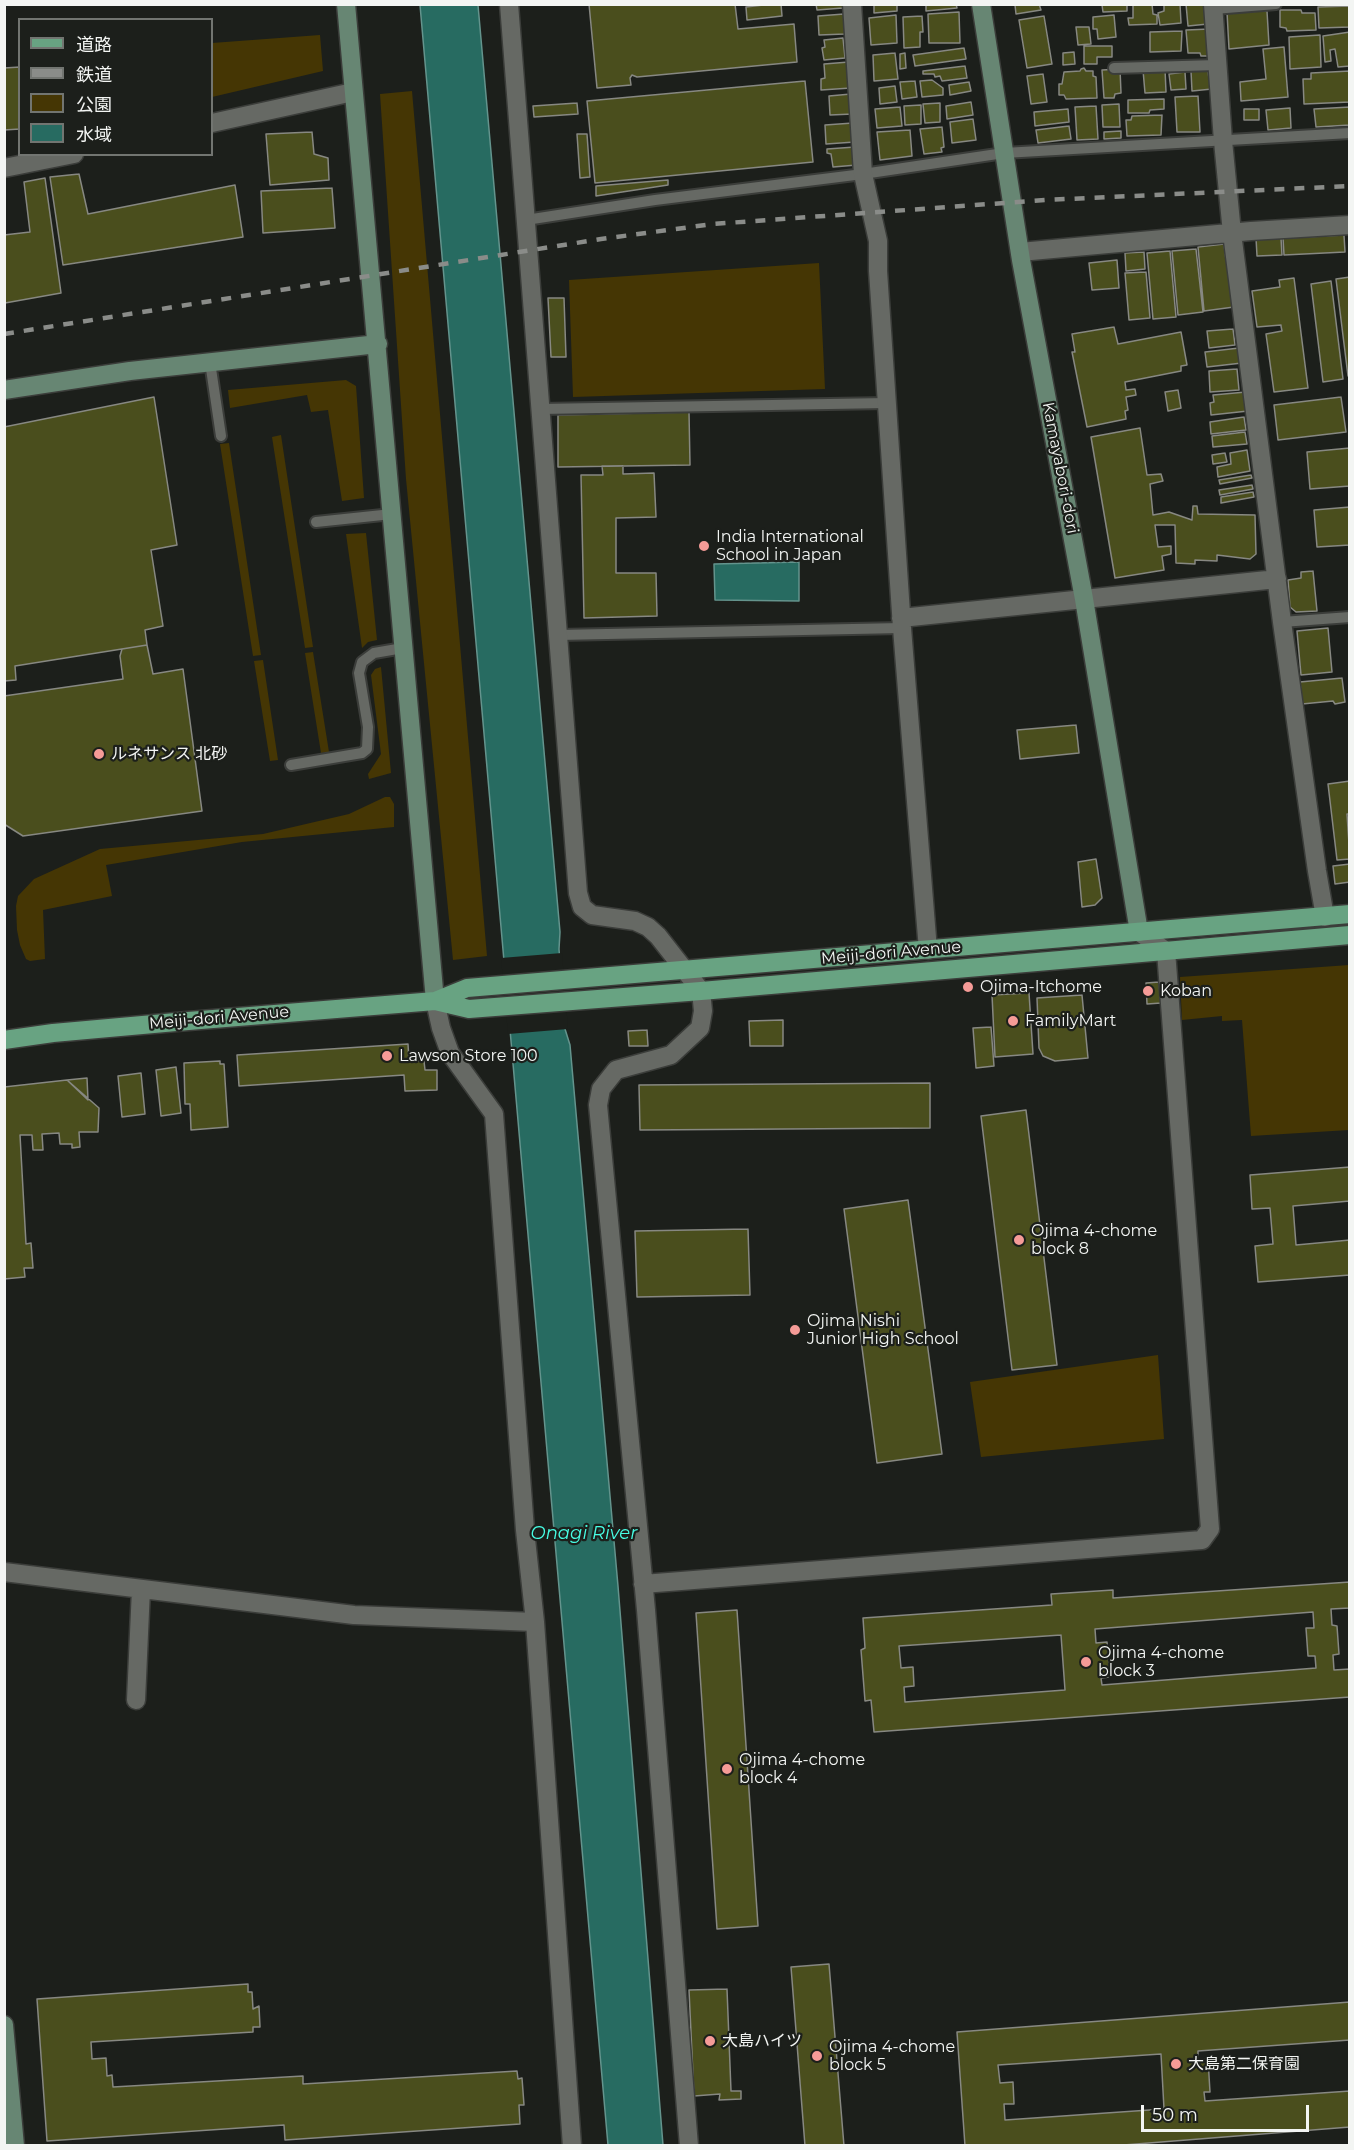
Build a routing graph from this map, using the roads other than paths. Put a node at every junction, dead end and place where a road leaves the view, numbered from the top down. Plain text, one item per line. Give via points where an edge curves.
1 (346, 4) edge
2 (509, 4) edge
3 (852, 4) edge
4 (981, 4) edge
5 (1276, 4) edge
6 (1214, 7) edge
7 (1217, 65) junction
8 (1114, 68) dead end
9 (353, 92) junction
10 (213, 123) edge
11 (1350, 133) edge
12 (1223, 141) junction
13 (1004, 153) junction
14 (64, 156) edge
15 (4, 168) edge
16 (863, 174) junction
17 (526, 220) junction
18 (1350, 225) edge
19 (1232, 233) junction
20 (1020, 252) junction
21 (378, 344) junction
22 (210, 362) junction
23 (4, 390) edge
24 (887, 403) junction
25 (540, 409) junction
26 (221, 436) dead end
27 (392, 514) junction
28 (316, 522) dead end
29 (1276, 579) junction
30 (1084, 598) junction
31 (1350, 616) edge
32 (1282, 622) junction
33 (902, 623) junction
34 (558, 635) junction
35 (404, 648) junction
36 (291, 765) dead end
37 (1350, 914) edge
38 (1325, 917) junction
39 (1139, 932) junction
40 (1350, 935) edge
41 (928, 950) junction
42 (1166, 951) junction
43 (683, 970) junction
44 (702, 991) junction
45 (435, 1001) junction
46 (4, 1040) edge
47 (4, 1572) edge
48 (643, 1584) junction
49 (141, 1589) junction
50 (535, 1622) junction
51 (136, 1700) dead end
52 (4, 2025) edge
53 (15, 2145) edge
54 (572, 2145) edge
55 (689, 2145) edge

1 - 9 street
2 - 17 street
3 - 16 street
4 - 13 street, Kamayabori-dori
5 - 6 lane
6 - 7 street
7 - 8 lane
7 - 12 street
9 - 10 street
9 - 21 street
11 - 12 lane
12 - 13 lane
12 - 19 street
13 - 16 lane
13 - 20 street, Kamayabori-dori
14 - 15 street
16 - 17 lane
16 - 24 street via 878,241
17 - 25 street
18 - 19 street
19 - 20 street
19 - 29 street
20 - 30 street, Kamayabori-dori
21 - 22 street
21 - 27 street
22 - 23 street
22 - 26 lane
24 - 25 lane
24 - 33 street
25 - 34 street
27 - 28 lane
27 - 35 street
29 - 30 street
29 - 32 street
30 - 33 street
30 - 39 street, Kamayabori-dori
31 - 32 lane
32 - 38 street
33 - 34 lane
33 - 41 street
34 - 43 street via 582,907 592,915 635,921 648,927
35 - 36 lane via 374,653 362,662 367,749
35 - 45 street
37 - 38 main road, Meiji-dori Avenue
38 - 39 main road, Meiji-dori Avenue
39 - 41 main road, Meiji-dori Avenue
39 - 42 street
40 - 42 main road, Meiji-dori Avenue
41 - 43 main road, Meiji-dori Avenue
42 - 44 main road, Meiji-dori Avenue
42 - 48 street via 1210,1529 1202,1540
43 - 44 street
43 - 45 main road, Meiji-dori Avenue via 467,988
44 - 45 main road, Meiji-dori Avenue via 470,1010
44 - 48 street via 699,1028 671,1055 616,1070 601,1089 598,1105
45 - 46 main road, Meiji-dori Avenue
45 - 50 street via 450,1053 494,1114
47 - 49 street
48 - 55 street
49 - 50 street via 354,1615
49 - 51 street
50 - 54 street
52 - 53 street

